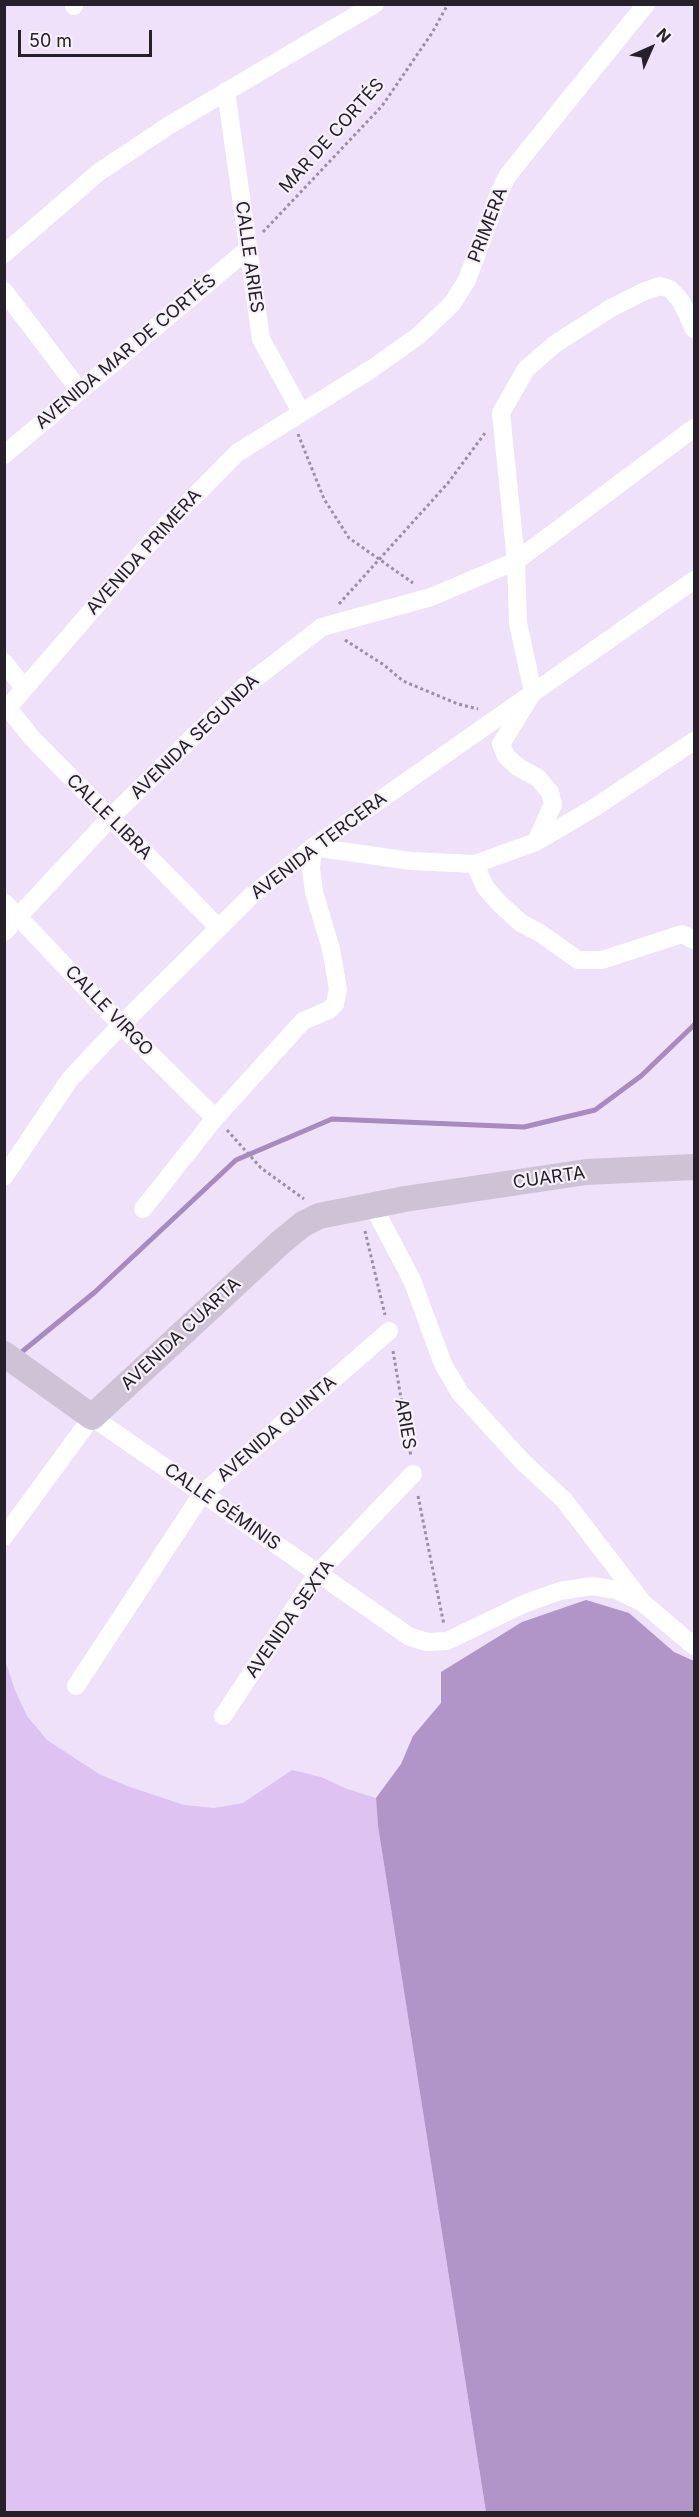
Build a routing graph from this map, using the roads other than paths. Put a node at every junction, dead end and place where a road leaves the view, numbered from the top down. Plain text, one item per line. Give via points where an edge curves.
1 (375, 4) edge
2 (646, 4) edge
3 (361, 10) edge
4 (226, 91) junction
5 (248, 249) junction
6 (4, 254) edge
7 (4, 291) edge
8 (694, 329) edge
9 (80, 391) junction
10 (301, 412) junction
11 (694, 428) edge
12 (4, 455) edge
13 (516, 561) junction
14 (694, 580) edge
15 (4, 662) edge
16 (24, 688) junction
17 (533, 692) junction
18 (6, 707) edge
19 (694, 741) edge
20 (110, 818) junction
21 (536, 842) junction
22 (313, 847) junction
23 (475, 864) junction
24 (4, 902) edge
25 (18, 917) junction
26 (218, 927) junction
27 (4, 932) edge
28 (688, 937) edge
29 (121, 1025) junction
30 (215, 1118) junction
31 (694, 1167) edge
32 (4, 1177) edge
33 (405, 1199) joint
34 (366, 1207) junction
35 (143, 1209) dead end
36 (389, 1331) road end
37 (4, 1354) edge
38 (92, 1417) junction
39 (413, 1474) road end
40 (202, 1494) junction
41 (4, 1537) edge
42 (317, 1574) junction
43 (643, 1603) junction
44 (694, 1646) edge
45 (76, 1686) dead end
46 (223, 1716) dead end

1 - 3 street
2 - 10 street, PRIMERA via 508,175 466,280 452,303 418,336 374,368
3 - 4 street
4 - 5 street, CALLE ARIES
4 - 6 street via 99,172
5 - 9 street, AVENIDA MAR DE CORTÉS
5 - 10 street, CALLE ARIES via 261,339
7 - 9 street
8 - 13 street via 681,301 670,289 660,286 602,313 526,369 501,413
9 - 12 street, AVENIDA MAR DE CORTÉS
10 - 16 street, AVENIDA PRIMERA via 237,453 162,529
11 - 13 street, AVENIDA SEGUNDA
13 - 17 street via 518,623
13 - 20 street, AVENIDA SEGUNDA via 431,597 322,627 244,687
14 - 17 street, AVENIDA TERCERA
15 - 16 street
16 - 18 street, AVENIDA PRIMERA
17 - 21 street via 501,744 506,756 538,778 550,792 553,804
17 - 22 street, AVENIDA TERCERA
18 - 20 street, CALLE LIBRA
19 - 21 street
20 - 25 street, AVENIDA SEGUNDA
20 - 26 street, CALLE LIBRA
21 - 23 street
22 - 23 street via 411,861
22 - 26 street, AVENIDA TERCERA
22 - 30 street via 310,868 331,949 338,989 335,1004 303,1021
23 - 28 street via 485,887 499,903 521,923 578,960 602,960
24 - 25 street, CALLE VIRGO
25 - 27 street, AVENIDA SEGUNDA
25 - 29 street, CALLE VIRGO
26 - 29 street, AVENIDA TERCERA
29 - 30 street, CALLE VIRGO
29 - 32 street, AVENIDA TERCERA via 70,1079
30 - 35 street
31 - 33 street, CUARTA via 586,1172
33 - 34 street, AVENIDA CUARTA
34 - 38 street, AVENIDA CUARTA via 319,1216 303,1224
34 - 43 street via 412,1280 443,1364 460,1393 564,1500
36 - 40 street, AVENIDA QUINTA
37 - 38 street, CALLE GÉMINIS
38 - 40 street, CALLE GÉMINIS
38 - 41 street, AVENIDA CUARTA
39 - 42 street, AVENIDA SEXTA
40 - 42 street, CALLE GÉMINIS
40 - 45 street, AVENIDA QUINTA
42 - 43 street, CALLE GÉMINIS via 410,1637 427,1642 447,1641 560,1591 592,1586 616,1590
42 - 46 street, AVENIDA SEXTA
43 - 44 street

